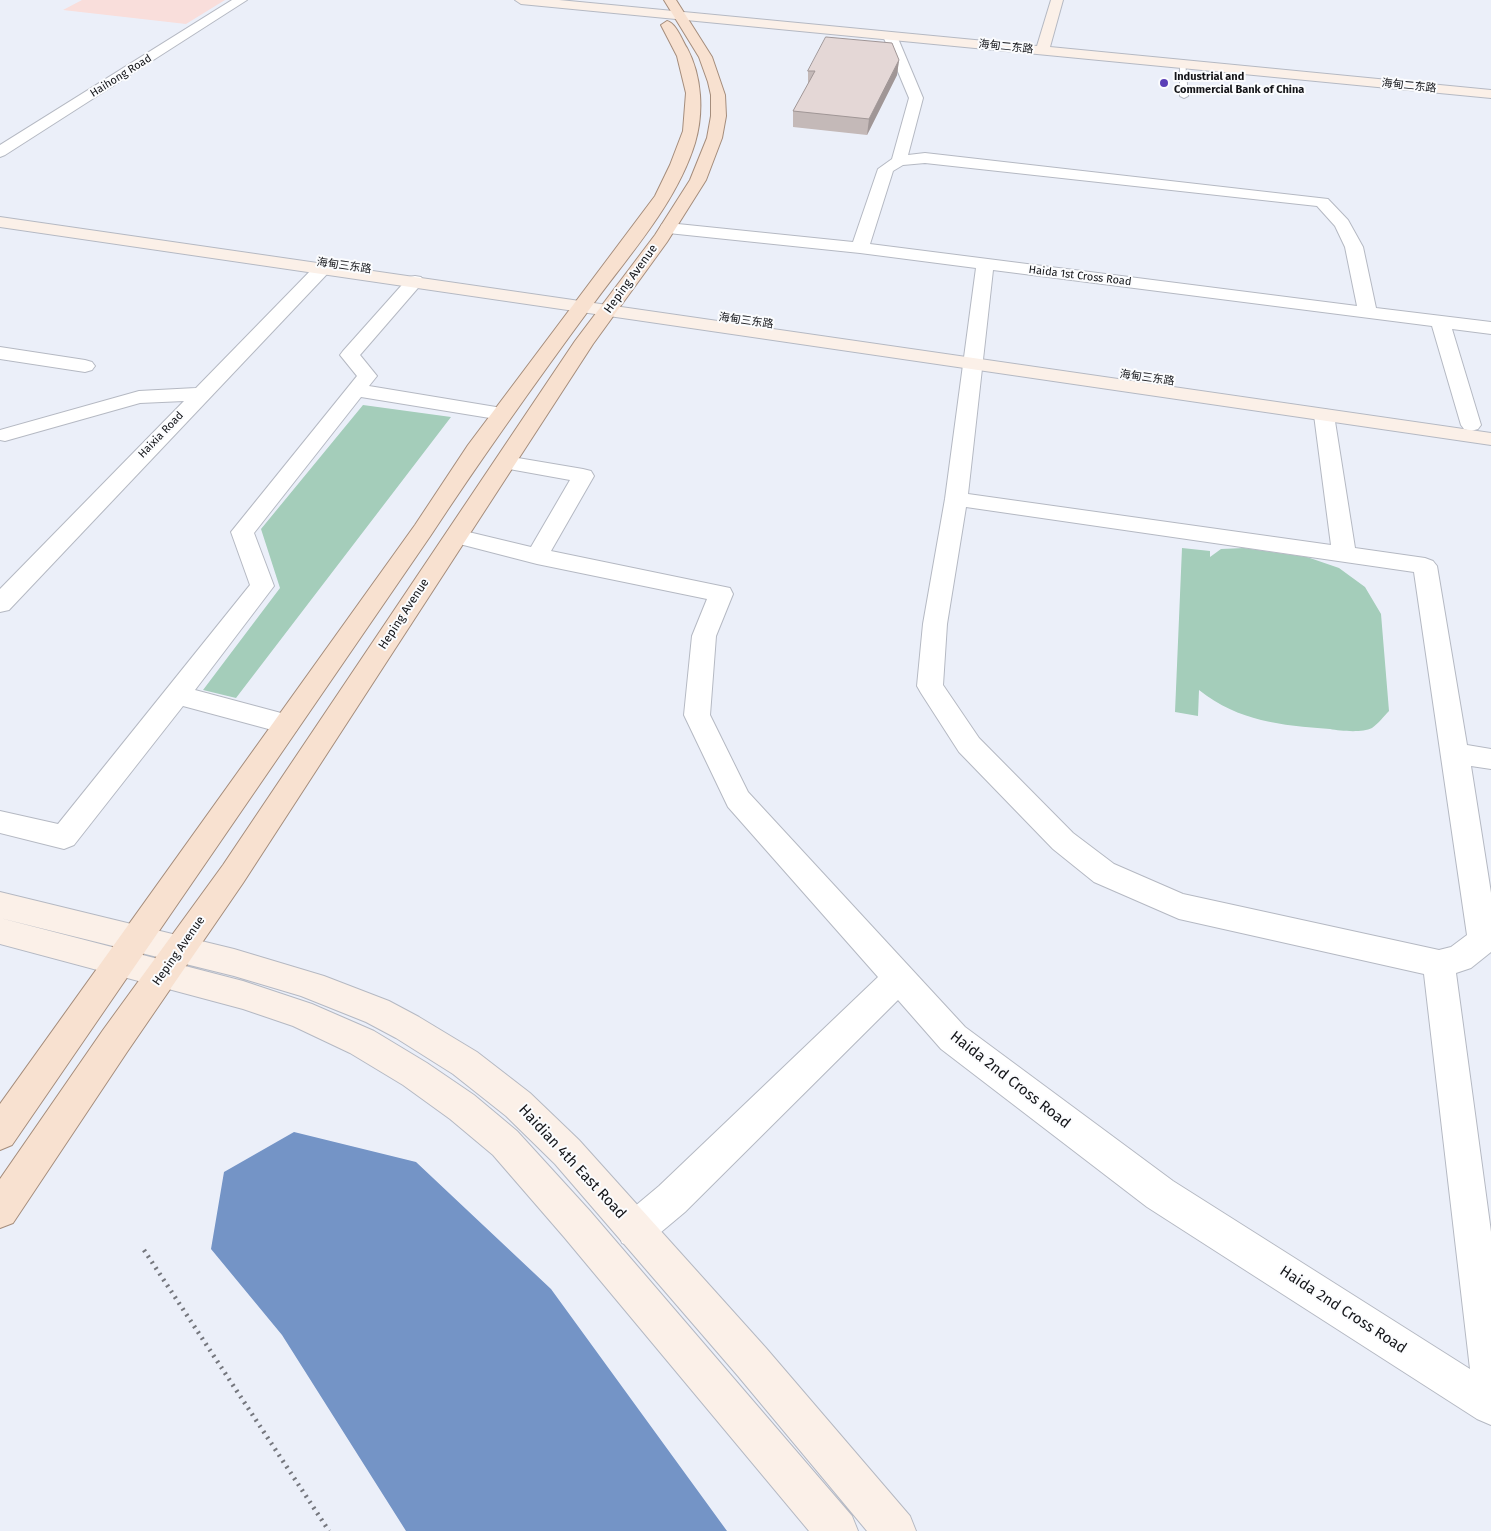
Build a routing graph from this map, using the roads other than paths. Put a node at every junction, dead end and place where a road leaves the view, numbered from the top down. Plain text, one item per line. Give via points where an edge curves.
1 (241, 0) edge
2 (521, 0) edge
3 (567, 0) edge
4 (1051, 0) edge
5 (1057, 0) edge
6 (667, 8) edge
7 (890, 36) junction
8 (1039, 49) junction
9 (1182, 62) junction
10 (1491, 92) edge
11 (1184, 96) dead end
12 (0, 132) edge
13 (27, 136) junction
14 (0, 152) edge
15 (899, 161) junction
16 (0, 217) edge
17 (0, 222) edge
18 (668, 228) junction
19 (860, 248) junction
20 (985, 264) junction
21 (323, 268) junction
22 (415, 281) junction
23 (599, 305) junction
24 (1368, 312) junction
25 (1440, 321) junction
26 (1491, 328) edge
27 (0, 353) edge
28 (974, 359) junction
29 (85, 366) dead end
30 (356, 390) junction
31 (200, 394) junction
32 (502, 414) junction
33 (1324, 415) junction
34 (1471, 425) junction
35 (1491, 427) edge
36 (1491, 439) edge
37 (2, 440) edge
38 (506, 462) junction
39 (956, 499) junction
40 (456, 536) junction
41 (1344, 554) junction
42 (537, 556) junction
43 (0, 604) edge
44 (177, 695) junction
45 (287, 724) junction
46 (1455, 753) junction
47 (1491, 759) edge
48 (0, 822) edge
49 (0, 905) edge
50 (0, 931) edge
51 (128, 951) junction
52 (171, 962) junction
53 (1439, 964) junction
54 (899, 978) junction
55 (0, 1133) edge
56 (0, 1210) edge
57 (635, 1230) junction
58 (1491, 1378) edge
59 (1491, 1405) edge
60 (837, 1531) edge
61 (895, 1531) edge

1 - 13 street, Haihong Road
2 - 6 main road, 海甸二东路
3 - 6 main road, 海甸二东路
4 - 8 main road
5 - 8 main road
6 - 7 main road, 海甸二东路
6 - 8 main road, 海甸二东路
6 - 18 main road, Heping Avenue via 708,63 718,94 716,128 707,157 691,194
6 - 23 main road, Heping Avenue via 687,65 695,108 692,128 663,197
7 - 8 main road, 海甸二东路
7 - 15 street via 916,98
8 - 9 main road, 海甸二东路
9 - 10 main road, 海甸二东路
9 - 11 lane
12 - 13 street
13 - 14 street, Haihong Road
15 - 19 street via 886,169
15 - 24 street via 925,158 1322,202 1342,224 1354,247
16 - 23 main road, 海甸三东路
17 - 21 main road
18 - 19 street, Haida 1st Cross Road
18 - 23 main road, Heping Avenue
19 - 20 street, Haida 1st Cross Road
20 - 24 street, Haida 1st Cross Road
20 - 28 street
21 - 22 main road
21 - 31 street, Haixia Road
22 - 23 main road
22 - 30 street via 350,355 366,376
23 - 28 main road
23 - 32 main road, Heping Avenue via 558,336
23 - 38 main road, Heping Avenue via 585,341
24 - 25 street, Haida 1st Cross Road
25 - 26 street, Haida 1st Cross Road
25 - 34 street
27 - 29 street
28 - 33 main road
28 - 34 main road, 海甸三东路
28 - 39 street
30 - 32 street
30 - 44 street via 242,532 262,586
31 - 37 street via 139,396
31 - 43 street, Haixia Road
32 - 45 main road, Heping Avenue
33 - 36 main road
33 - 41 street
34 - 35 main road, 海甸三东路
38 - 40 main road, Heping Avenue
38 - 42 street via 583,476
39 - 41 street
39 - 53 street via 935,624 930,686 969,745 1063,841 1104,873 1179,906
40 - 42 street
40 - 52 main road, Heping Avenue via 233,874
41 - 46 street via 1424,566
42 - 54 street, Haida 2nd Cross Road via 720,594 704,636 697,715 738,799
44 - 45 street
44 - 48 street via 64,837
45 - 51 main road, Heping Avenue
46 - 47 street
46 - 53 street via 1483,940 1460,958
49 - 51 main road, Haidian 4th East Road
50 - 51 main road, Haidian 4th East Road
51 - 52 main road, Haidian 4th East Road
51 - 55 main road, Heping Avenue
52 - 56 main road, Heping Avenue
52 - 57 main road, Haidian 4th East Road via 260,968 388,1017 434,1043 490,1081 527,1112 567,1152
52 - 60 main road, Haidian 4th East Road via 243,995 301,1014 362,1042 402,1066 483,1124 577,1224
53 - 58 street
54 - 57 street via 672,1199
54 - 59 street, Haida 2nd Cross Road via 952,1038 1160,1194
57 - 61 main road, Haidian 4th East Road

